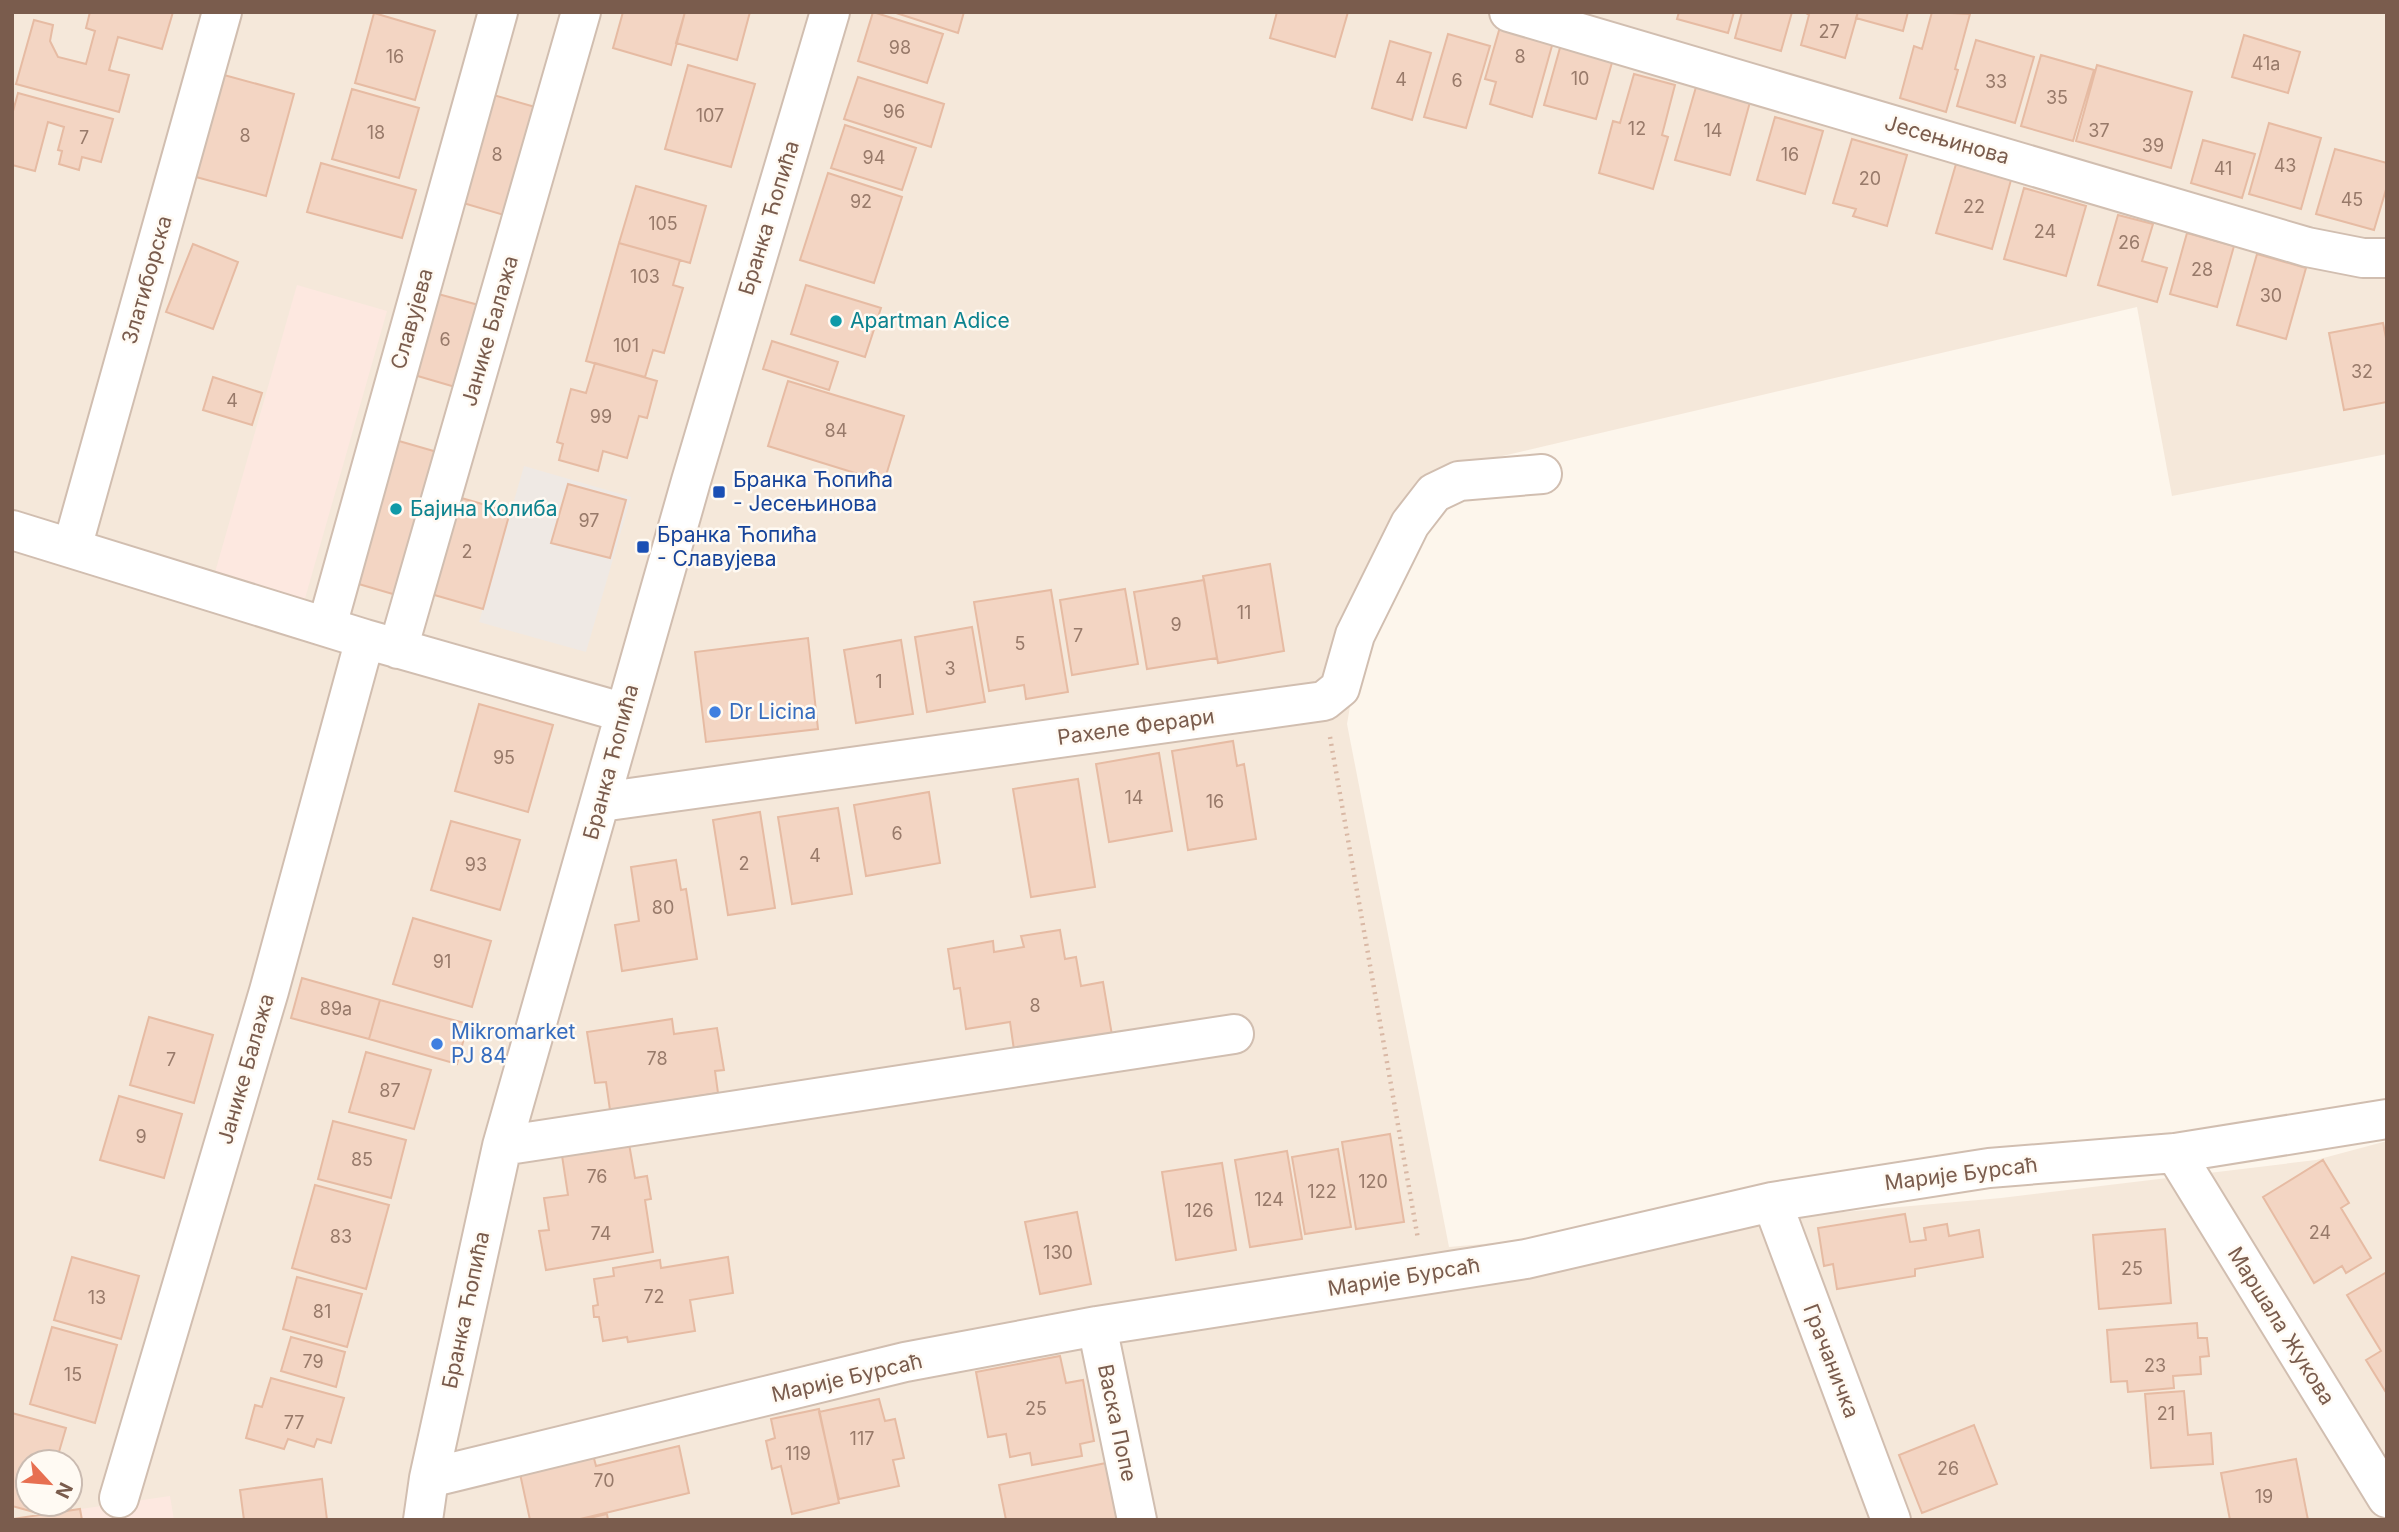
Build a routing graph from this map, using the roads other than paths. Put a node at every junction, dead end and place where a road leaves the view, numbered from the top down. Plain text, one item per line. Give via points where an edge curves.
1 (222, 12) edge
2 (498, 12) edge
3 (581, 12) edge
4 (830, 12) edge
5 (1508, 12) edge
6 (2387, 258) edge
7 (1542, 474) dead end
8 (12, 530) edge
9 (72, 548) junction
10 (327, 626) junction
11 (381, 644) junction
12 (625, 713) junction
13 (601, 802) junction
14 (1234, 1034) dead end
15 (2387, 1119) edge
16 (502, 1146) junction
17 (2175, 1153) junction
18 (1772, 1202) junction
19 (1097, 1326) junction
20 (429, 1478) junction
21 (119, 1498) dead end
22 (2387, 1498) edge
23 (423, 1520) edge
24 (1137, 1520) edge
25 (1891, 1520) edge

1 - 9 street, Златиборска
2 - 10 street, Славујева
3 - 11 street, Јанике Балажа
4 - 12 street, Бранка Ћопића
5 - 6 street, Јесењинова via 2307,247
7 - 13 street, Рахеле Ферари via 1459,481 1434,493 1410,524 1355,635 1340,688 1324,701
8 - 9 street
9 - 10 street
10 - 11 street
11 - 12 street
11 - 21 street, Јанике Балажа via 269,991
12 - 13 street, Бранка Ћопића
13 - 16 street, Бранка Ћопића
14 - 16 street
15 - 17 street, Марије Бурсаћ
16 - 20 street, Бранка Ћопића
17 - 18 street, Марије Бурсаћ via 1989,1168
17 - 22 street, Маршала Жукова
18 - 19 street, Марије Бурсаћ via 1526,1259
18 - 25 street, Грачаничка
19 - 20 street, Марије Бурсаћ via 905,1362
19 - 24 street, Васка Попе
20 - 23 street, Бранка Ћопића

